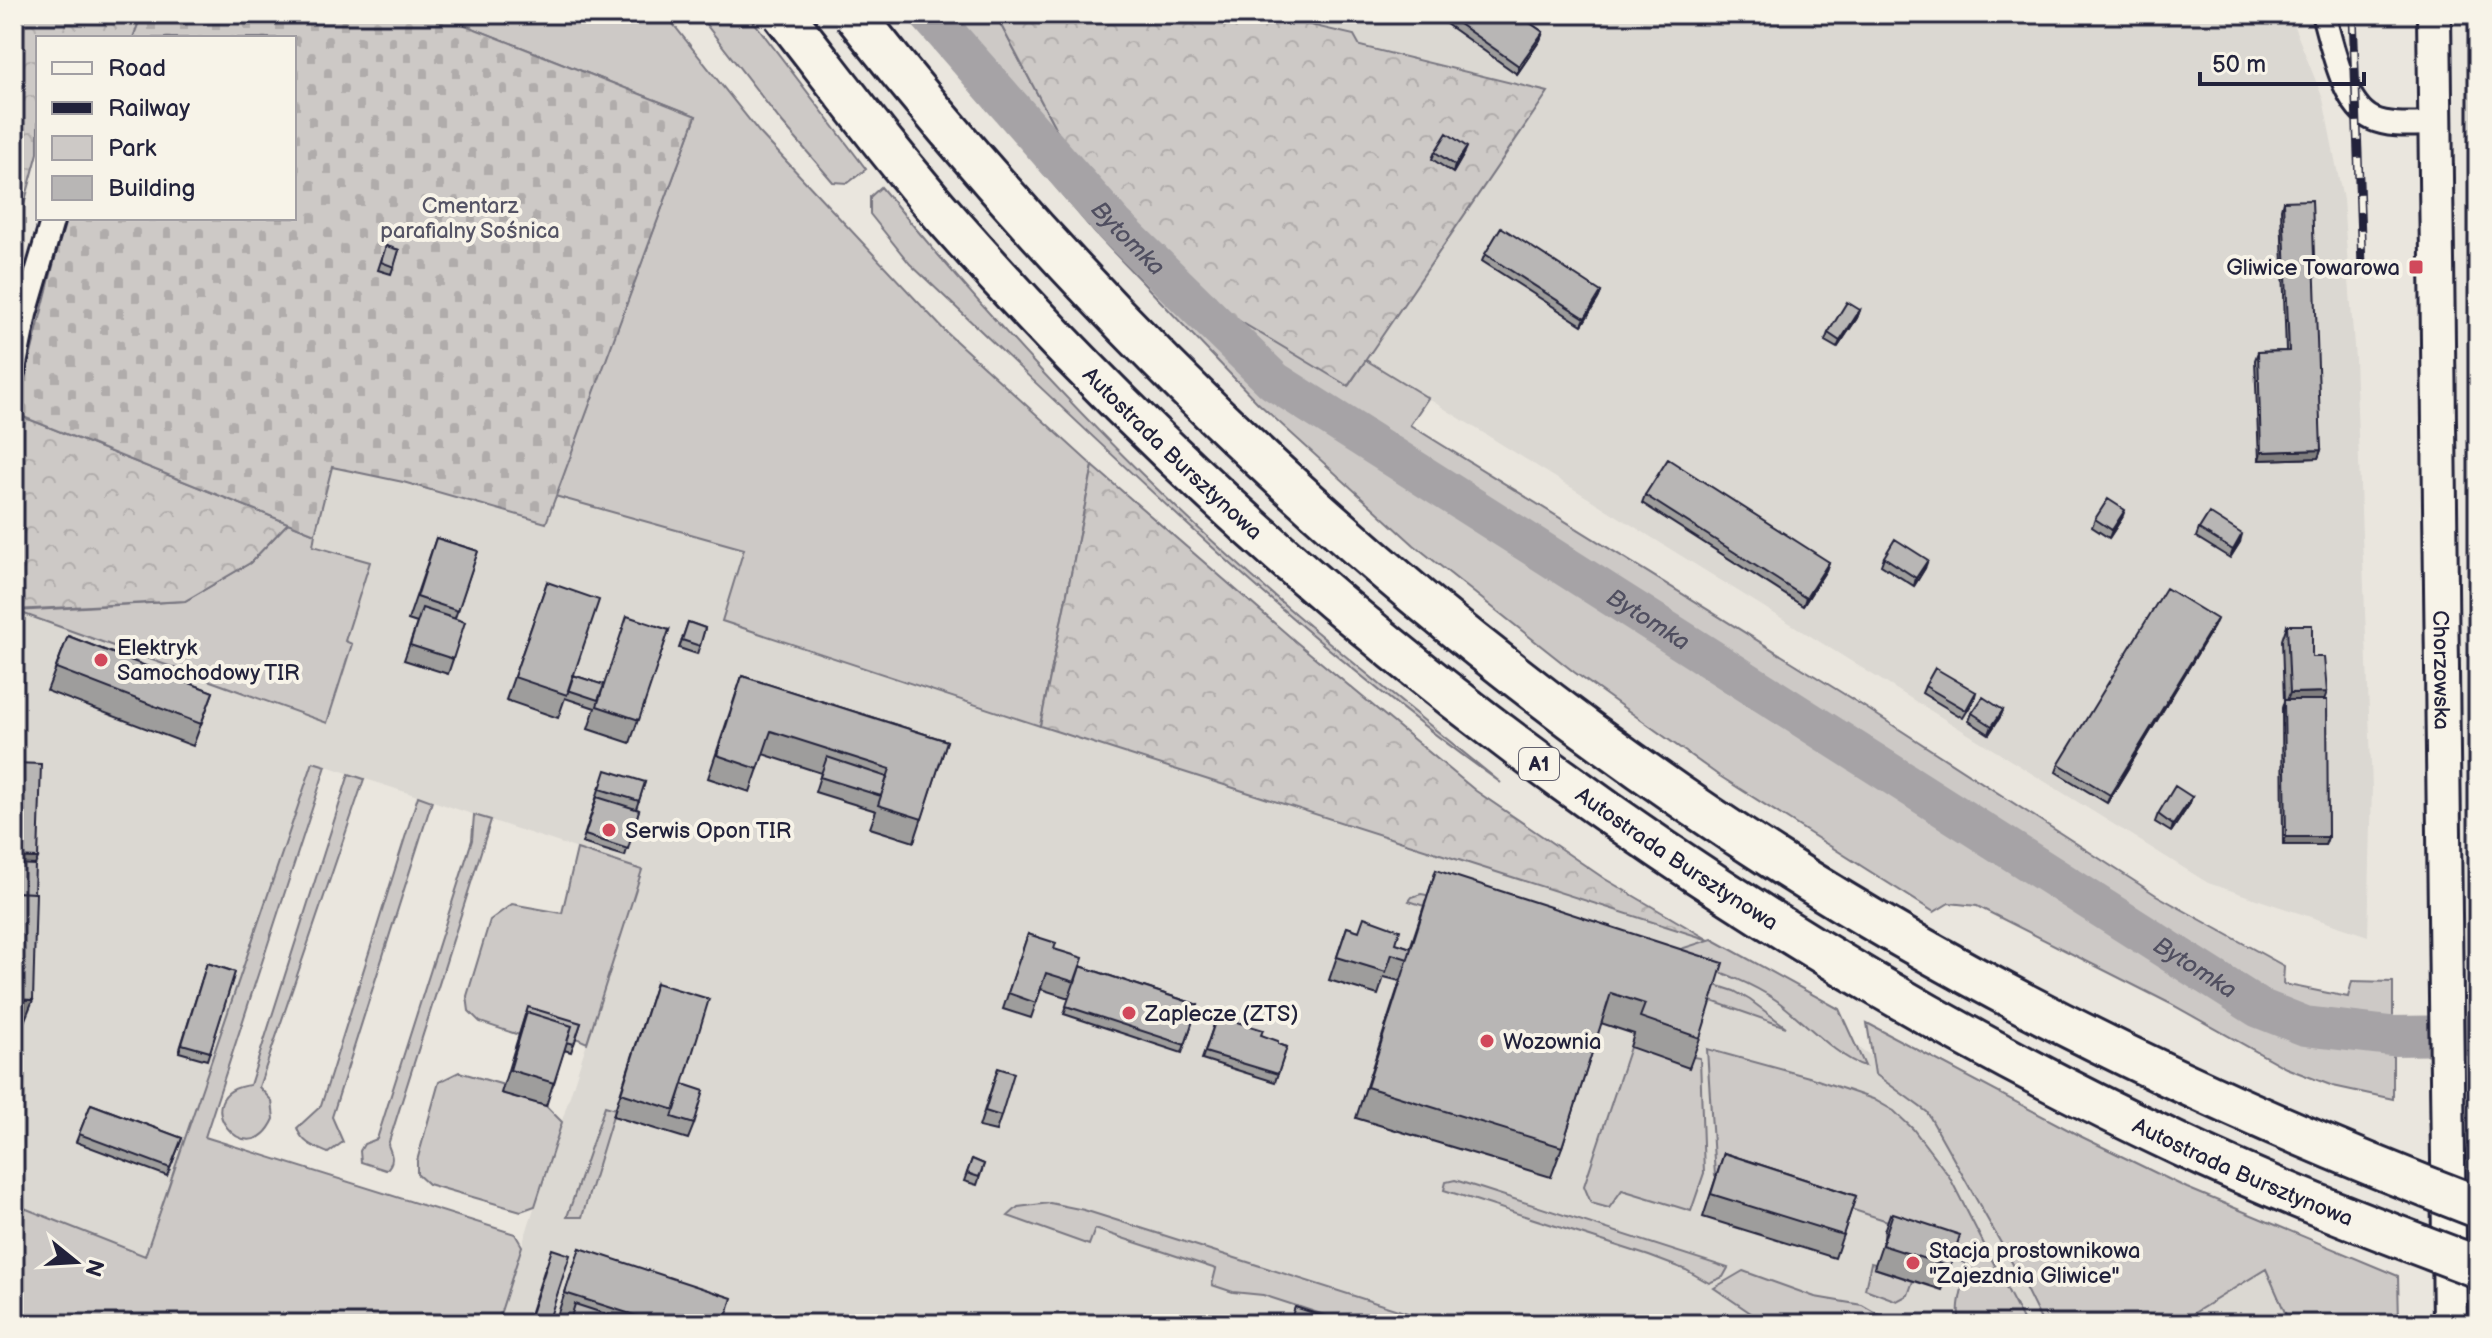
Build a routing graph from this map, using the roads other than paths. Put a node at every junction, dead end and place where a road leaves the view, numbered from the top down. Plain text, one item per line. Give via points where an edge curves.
1 (783, 14) edge
2 (854, 14) edge
3 (2323, 14) edge
4 (2434, 14) edge
5 (2435, 124) junction
6 (52, 220) edge
7 (14, 369) edge
8 (2478, 1207) edge
9 (2478, 1267) edge
10 (2450, 1324) edge

1 - 9 highway, Autostrada Bursztynowa / A1, bridge via 950,223 1172,453 1350,616 1538,762 1755,912 1993,1050 2287,1193
2 - 8 highway, A1, bridge via 980,169 1200,401 1378,564 1556,707 1778,861 1986,984 2255,1116
3 - 5 street via 2356,107 2374,120
4 - 5 main road, Chorzowska
5 - 10 main road, Chorzowska
6 - 7 street

